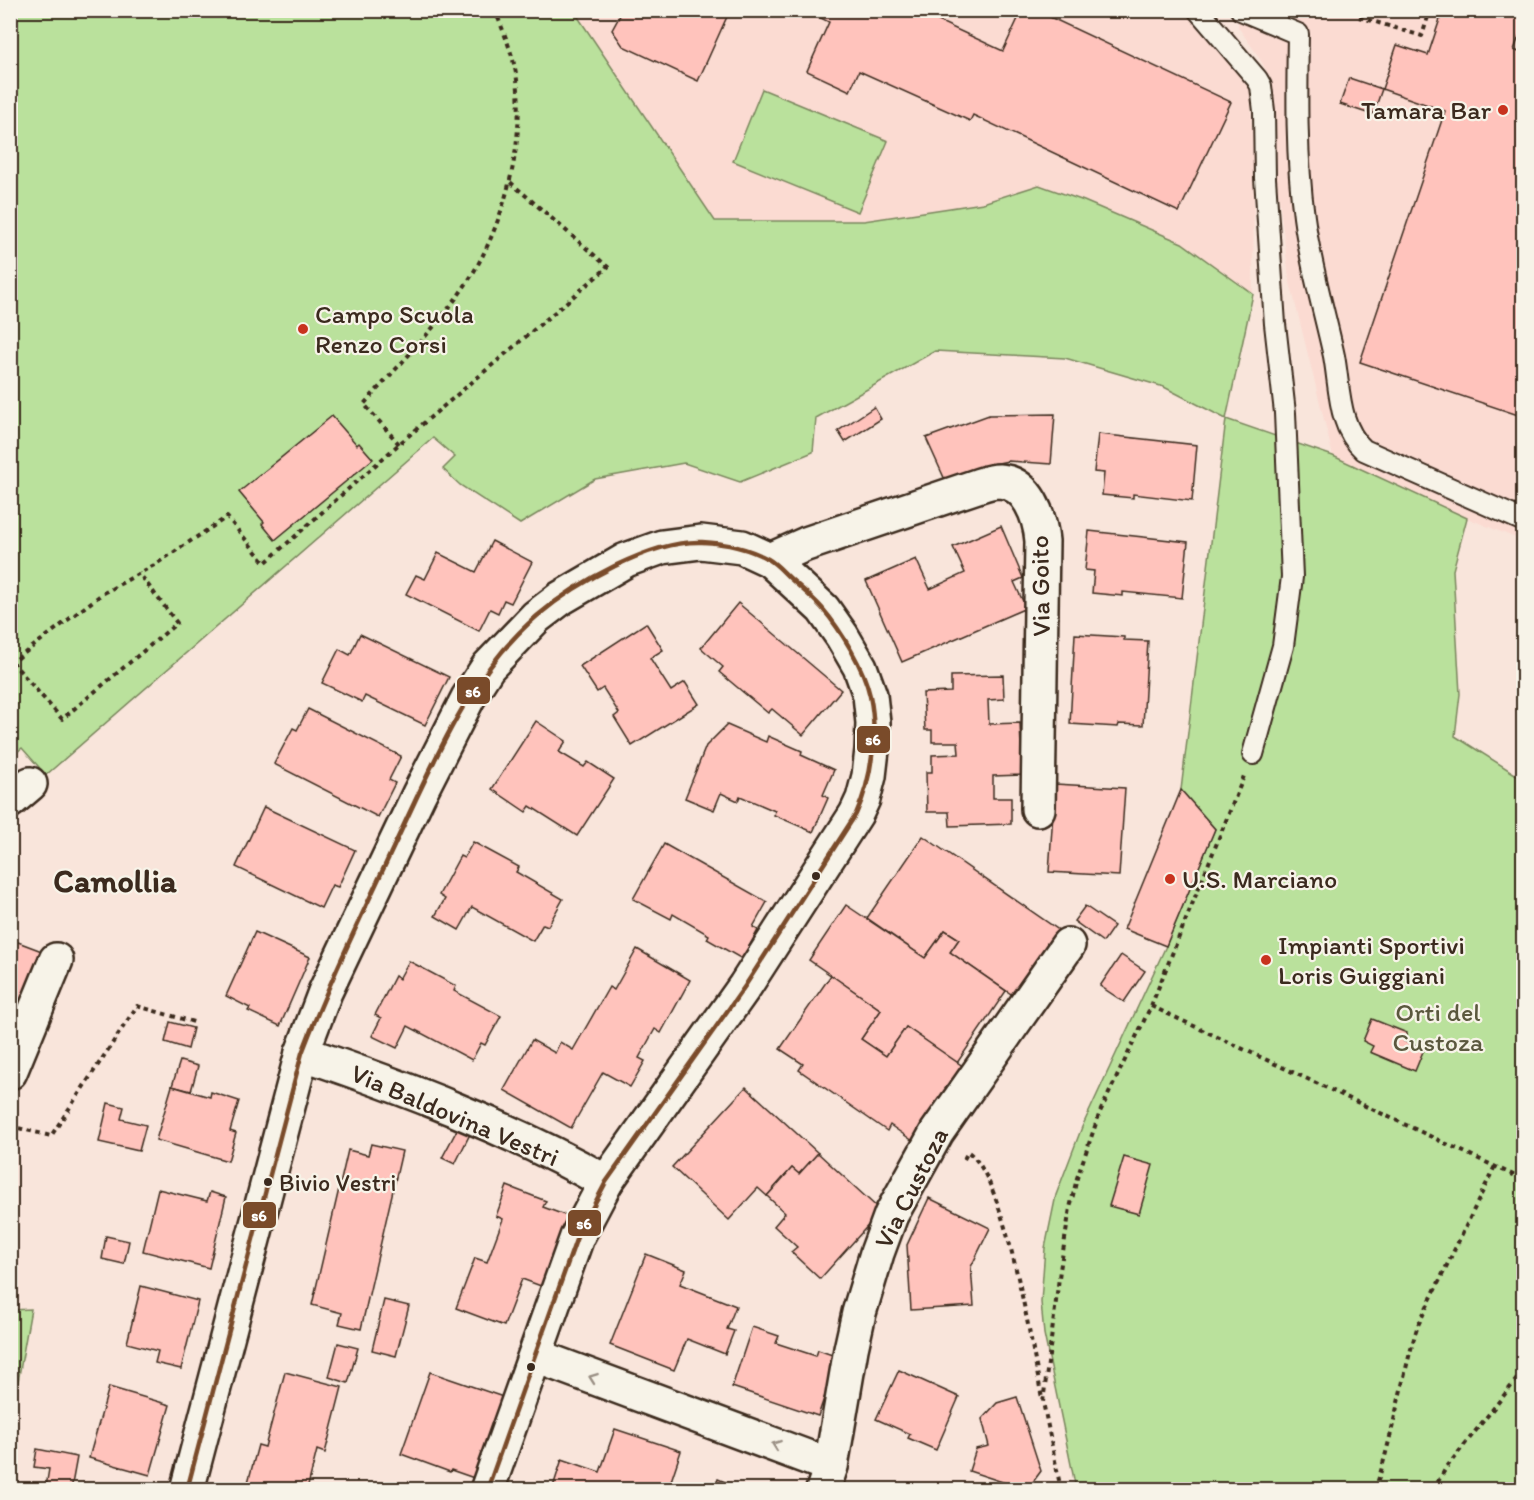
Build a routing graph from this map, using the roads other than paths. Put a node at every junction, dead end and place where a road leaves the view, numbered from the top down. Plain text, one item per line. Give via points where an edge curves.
1 (1198, 10) edge
2 (1241, 10) edge
3 (1524, 521) edge
4 (770, 560) junction
5 (1253, 753) road end
6 (1038, 810) dead end
7 (1068, 945) dead end
8 (56, 960) dead end
9 (302, 1053) junction
10 (10, 1072) edge
11 (606, 1182) junction
12 (536, 1356) junction
13 (827, 1478) edge
14 (187, 1490) edge
15 (487, 1490) edge

1 - 5 lane via 1257,79 1264,111 1265,178 1285,413 1292,577 1283,646
2 - 3 lane via 1298,34 1304,216 1350,434 1364,450
4 - 6 street, Via Goito via 980,485 999,481 1019,489 1035,509 1043,548
4 - 9 street via 742,547 720,543 662,547 626,560 561,598 511,641 468,698 418,794 325,992
4 - 11 street via 822,609 860,667 870,695 873,723 869,776 856,814 745,986
7 - 13 street, Via Custoza via 937,1132 891,1215 859,1313
8 - 10 street
9 - 11 street, Via Baldovina Vestri via 391,1083 543,1149
9 - 14 street
11 - 12 street via 577,1237
13 -> 12 street, Via Custoza
12 - 15 street

